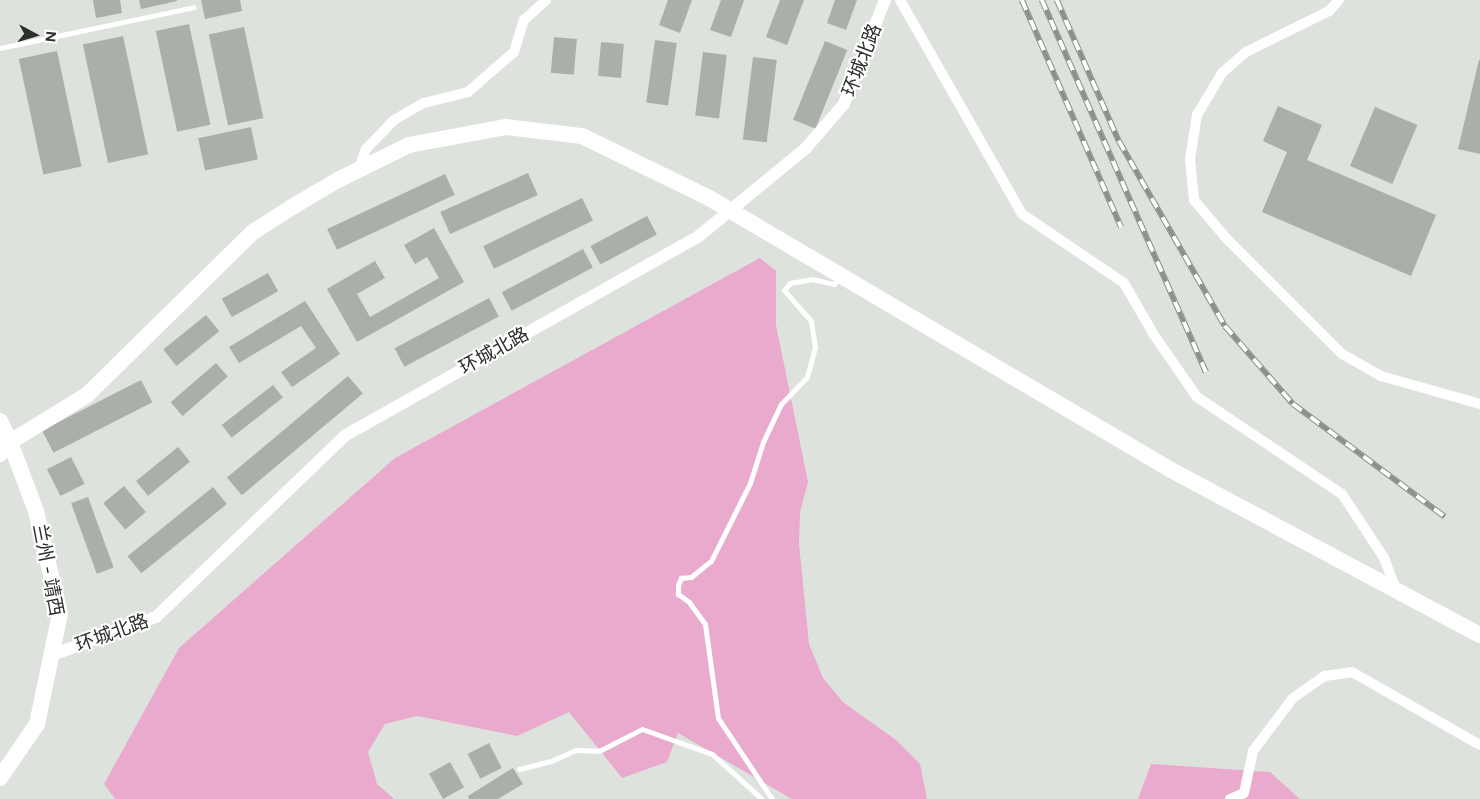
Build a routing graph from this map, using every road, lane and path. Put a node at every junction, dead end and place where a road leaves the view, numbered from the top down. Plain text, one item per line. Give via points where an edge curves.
1 (546, 0) edge
2 (885, 0) edge
3 (900, 0) edge
4 (1340, 0) edge
5 (194, 7) dead end
6 (0, 48) edge
7 (359, 169) junction
8 (843, 274) junction
9 (1480, 404) edge
10 (0, 421) edge
11 (3, 447) edge
12 (1396, 590) junction
13 (1480, 635) edge
14 (52, 655) junction
15 (1480, 745) edge
16 (519, 769) dead end
17 (0, 778) edge
18 (762, 799) edge
19 (772, 799) edge
20 (1230, 799) edge

1 - 7 street via 524,20 514,52 468,92 424,103 394,120 366,148
2 - 14 street, 环城北路 via 844,104 806,148 699,236 346,435 156,617
3 - 12 street via 1022,214 1124,283 1154,335 1197,397 1342,494 1384,558
4 - 9 street via 1329,11 1246,52 1222,73 1197,115 1190,159 1194,200 1227,239 1342,354 1381,376
5 - 6 lane
7 - 8 main road via 418,143 506,127 582,136 708,198
7 - 11 main road via 253,232 87,394
8 - 12 main road via 1171,470
8 - 19 lane via 834,284 812,279 790,283 784,290 810,321 814,347 807,377 782,404 763,442 750,483 711,560 691,577 681,578 678,585 678,594 689,602 704,624 718,718
10 - 11 main road, 兰州 - 靖西
11 - 14 main road, 兰州 - 靖西 via 36,511 60,614
12 - 13 main road
14 - 17 main road, 兰州 - 靖西 via 37,724
15 - 20 street via 1352,672 1325,676 1293,698 1253,751 1244,792
16 - 18 lane via 551,761 576,750 599,751 642,729 712,754

